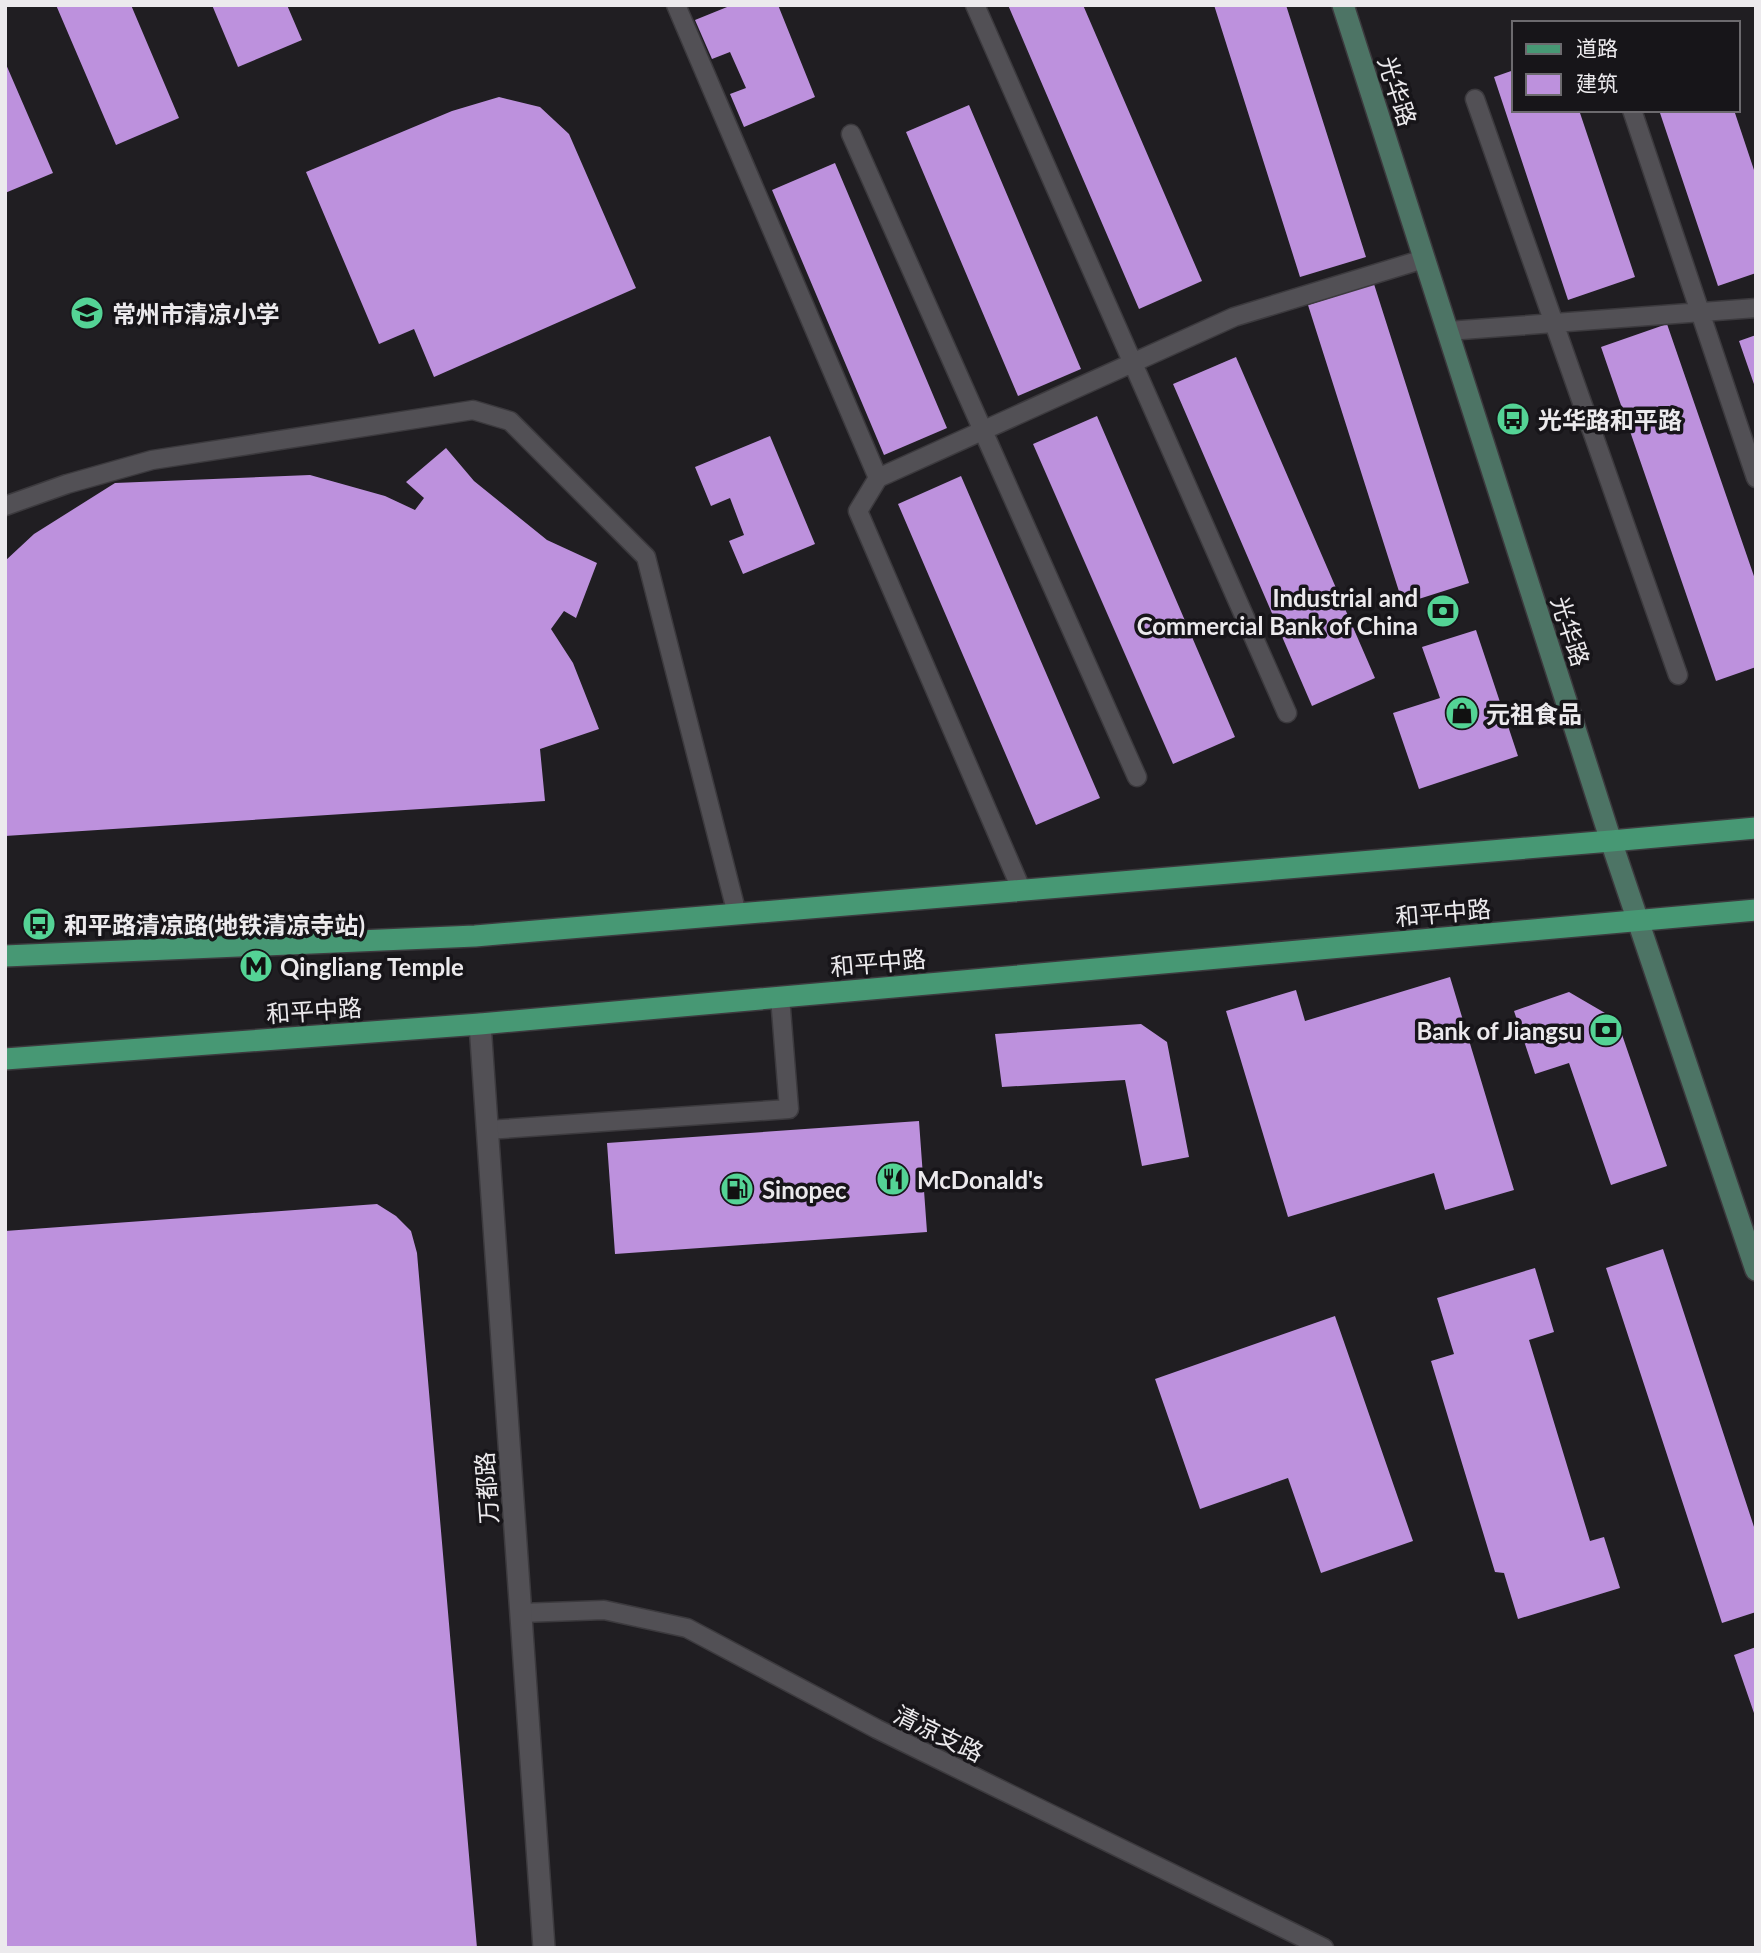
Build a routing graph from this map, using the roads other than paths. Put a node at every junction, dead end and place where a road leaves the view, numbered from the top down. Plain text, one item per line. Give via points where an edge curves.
1 (676, 5) edge
2 (975, 5) edge
3 (1343, 5) edge
4 (1475, 99) dead end
5 (1633, 112) edge
6 (851, 134) dead end
7 (1424, 259) junction
8 (1756, 308) edge
9 (1700, 312) junction
10 (1554, 323) junction
11 (1448, 331) junction
12 (1132, 363) junction
13 (983, 431) junction
14 (878, 478) junction
15 (1756, 478) edge
16 (5, 506) edge
17 (1678, 675) dead end
18 (1287, 713) dead end
19 (1137, 777) dead end
20 (1756, 828) edge
21 (1611, 841) junction
22 (1022, 891) junction
23 (1756, 910) edge
24 (737, 914) junction
25 (1639, 920) junction
26 (5, 956) edge
27 (780, 997) junction
28 (480, 1024) junction
29 (5, 1059) edge
30 (487, 1130) junction
31 (1756, 1270) edge
32 (522, 1614) junction
33 (544, 1948) edge
34 (1324, 1948) edge

1 - 14 lane
2 - 12 lane
3 - 7 main road, 光华路
4 - 10 lane
5 - 9 lane
6 - 13 lane
7 - 11 main road, 光华路
7 - 12 lane via 1234,317
8 - 9 lane
9 - 10 lane
9 - 15 lane
10 - 11 lane
10 - 17 lane
11 - 21 main road, 光华路
12 - 13 lane
12 - 18 lane
13 - 14 lane
13 - 19 lane
14 - 22 lane via 858,511
16 - 24 lane via 152,460 473,410 510,421 646,556
20 - 21 main road
21 - 22 main road
21 - 25 main road, 光华路
22 - 24 main road
23 - 25 main road, 和平中路
24 - 26 main road via 475,936
25 - 27 main road, 和平中路
25 - 31 main road, 光华路
27 - 28 main road, 和平中路
27 - 30 lane via 789,1109
28 - 29 main road, 和平中路
28 - 30 street, 万都路
30 - 32 street, 万都路
32 - 33 street, 万都路
32 - 34 lane, 清凉支路 via 604,1610 687,1628 877,1730

